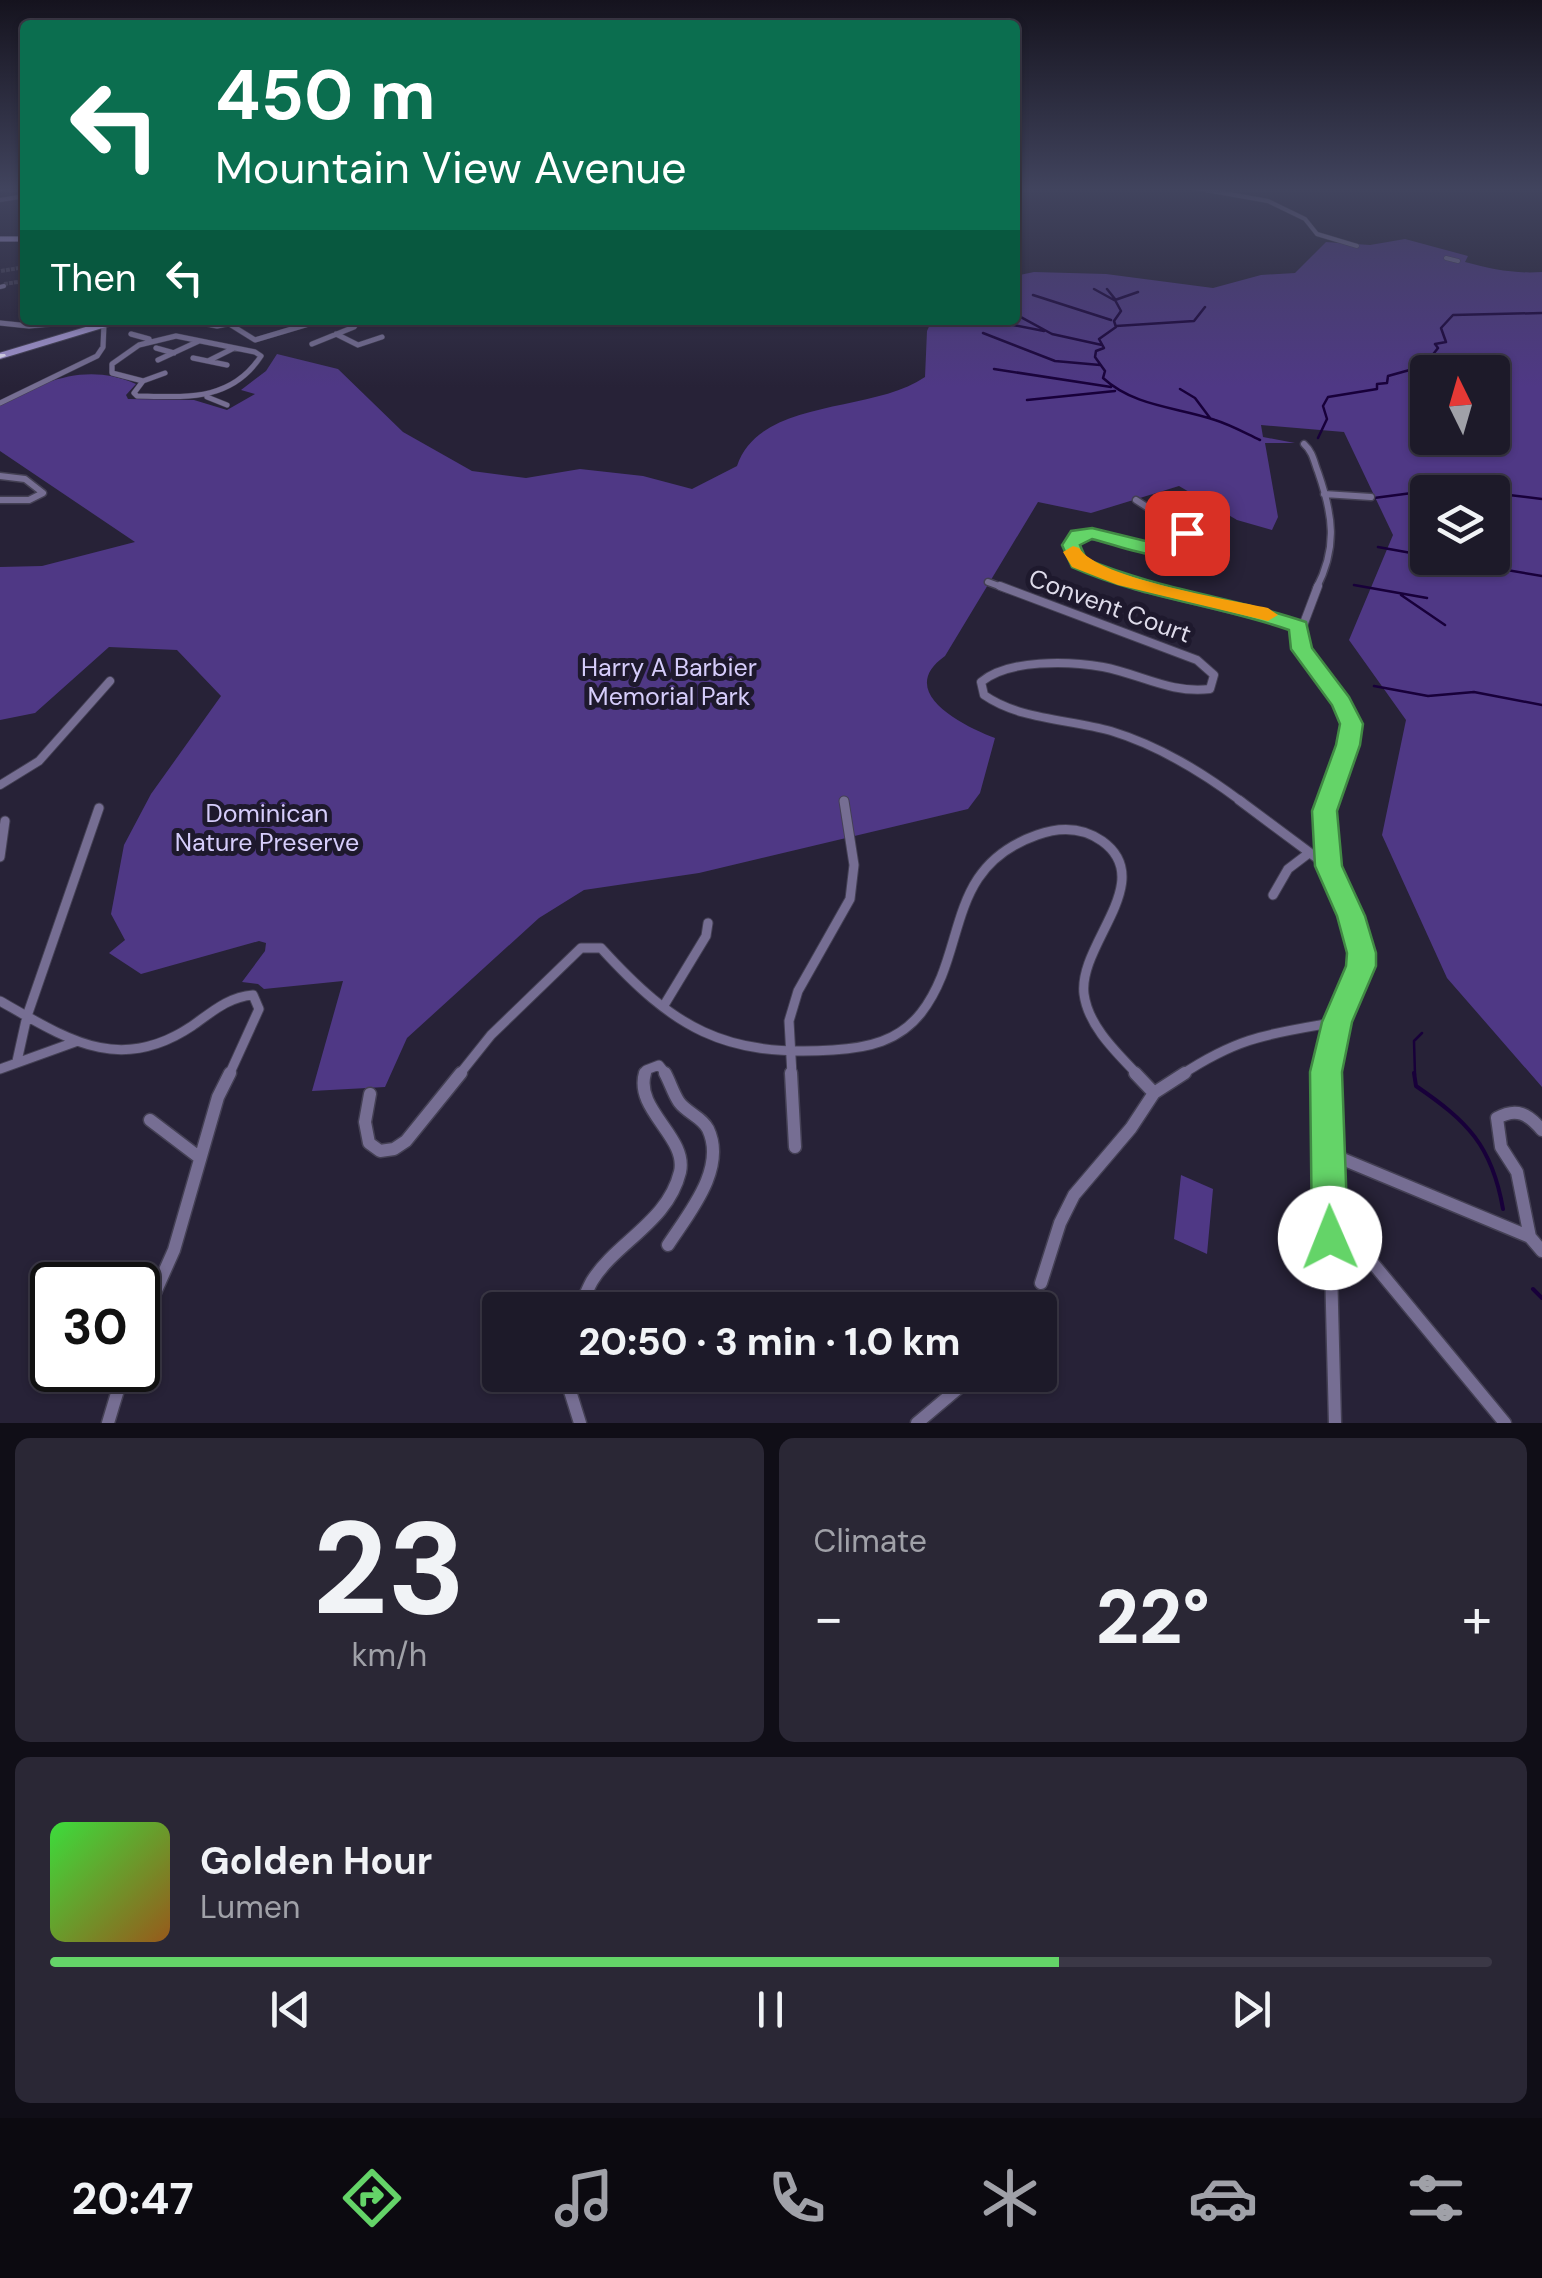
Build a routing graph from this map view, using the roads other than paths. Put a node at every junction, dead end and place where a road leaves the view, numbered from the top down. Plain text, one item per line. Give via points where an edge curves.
1 (1446, 258) dead end
2 (1458, 261) dead end
3 (1, 324) edge
4 (39, 325) edge
5 (88, 325) edge
6 (100, 325) edge
7 (231, 325) edge
8 (305, 325) edge
9 (352, 325) edge
10 (131, 334) dead end
11 (336, 334) junction
12 (382, 337) dead end
13 (154, 340) junction
14 (200, 341) junction
15 (312, 344) dead end
16 (156, 348) dead end
17 (234, 348) junction
18 (174, 353) junction
19 (0, 355) edge
20 (95, 357) junction
21 (120, 358) junction
22 (193, 358) dead end
23 (158, 360) dead end
24 (208, 361) junction
25 (227, 365) dead end
26 (165, 372) dead end
27 (143, 381) junction
28 (207, 397) junction
29 (0, 404) edge
30 (227, 405) dead end
31 (1304, 444) dead end
32 (0, 476) edge
33 (1324, 494) junction
34 (1371, 497) dead end
35 (0, 500) edge
36 (1136, 500) dead end
37 (988, 582) dead end
38 (1299, 626) junction
39 (110, 681) dead end
40 (1, 784) edge
41 (844, 801) dead end
42 (100, 808) dead end
43 (5, 821) dead end
44 (1308, 853) junction
45 (0, 858) edge
46 (1328, 866) junction
47 (1273, 895) dead end
48 (708, 923) dead end
49 (0, 1000) edge
50 (663, 1007) junction
51 (27, 1016) junction
52 (1337, 1022) junction
53 (76, 1042) junction
54 (790, 1053) junction
55 (17, 1061) junction
56 (0, 1070) edge
57 (1154, 1093) junction
58 (370, 1094) dead end
59 (150, 1120) dead end
60 (1542, 1130) edge
61 (795, 1146) dead end
62 (1328, 1153) junction
63 (200, 1158) junction
64 (1330, 1224) junction
65 (1530, 1237) junction
66 (668, 1246) dead end
67 (1542, 1251) edge
68 (160, 1282) edge
69 (1041, 1282) dead end
70 (587, 1292) edge
71 (117, 1392) edge
72 (570, 1392) edge
73 (954, 1392) edge
74 (108, 1423) edge
75 (580, 1423) edge
76 (918, 1423) edge
77 (1335, 1423) edge
78 (1504, 1423) edge

1 - 2 street
3 - 4 street
5 - 19 main road
6 - 20 street via 103,350
7 - 8 street via 255,340
9 - 11 street
10 - 13 street
11 - 12 street via 358,346
11 - 15 street
13 - 14 street
13 - 21 street
14 - 17 street
14 - 18 street
16 - 18 street
17 - 24 street
17 - 28 street via 260,356 252,370
18 - 23 street
20 - 21 street
20 - 29 street
21 - 27 street via 112,373
22 - 24 street
24 - 25 street
26 - 27 street
27 - 28 street via 137,396
28 - 30 street
31 - 33 street
32 - 35 street via 25,479 43,493
33 - 34 street
33 - 38 street via 1334,526 1332,550
36 - 38 street via 1187,533 1194,548 1170,553 1084,534 1072,541 1078,562 1138,586
37 - 44 street, Convent Court via 1197,660 1214,676 1210,689 1188,692 1096,666 1004,668 981,682 990,702 1154,746
38 - 46 street via 1302,649 1351,724 1324,811
39 - 40 street via 39,761
41 - 54 street via 854,864 850,899 798,990 789,1020
42 - 51 street
43 - 45 street
44 - 46 street, Convent Court
44 - 47 street via 1288,869
46 - 52 street via 1362,953
48 - 50 street
49 - 51 street
50 - 54 street via 750,1049
50 - 58 street via 601,948 581,948 491,1036 394,1150 369,1143
51 - 53 street
51 - 55 street
52 - 57 street via 1224,1048
52 - 62 street via 1326,1072
53 - 55 street
53 - 63 street via 141,1053 239,995 254,995 259,1009 218,1097
54 - 57 street via 866,1048 913,1024 932,997 968,894 986,870 1035,832 1064,828 1104,842 1123,871 1124,894 1085,966 1084,993 1102,1032
54 - 61 street
55 - 56 street
57 - 69 street via 1074,1194
59 - 63 street
60 - 65 street via 1526,1112 1510,1110 1497,1118
62 - 64 street
62 - 65 street
63 - 68 street
64 - 77 street
64 - 78 street via 1358,1244
65 - 67 street
66 - 70 street via 714,1158 709,1132 682,1105 659,1065 646,1070 642,1084 680,1152 680,1173 654,1220
71 - 74 street
72 - 75 street
73 - 76 street

